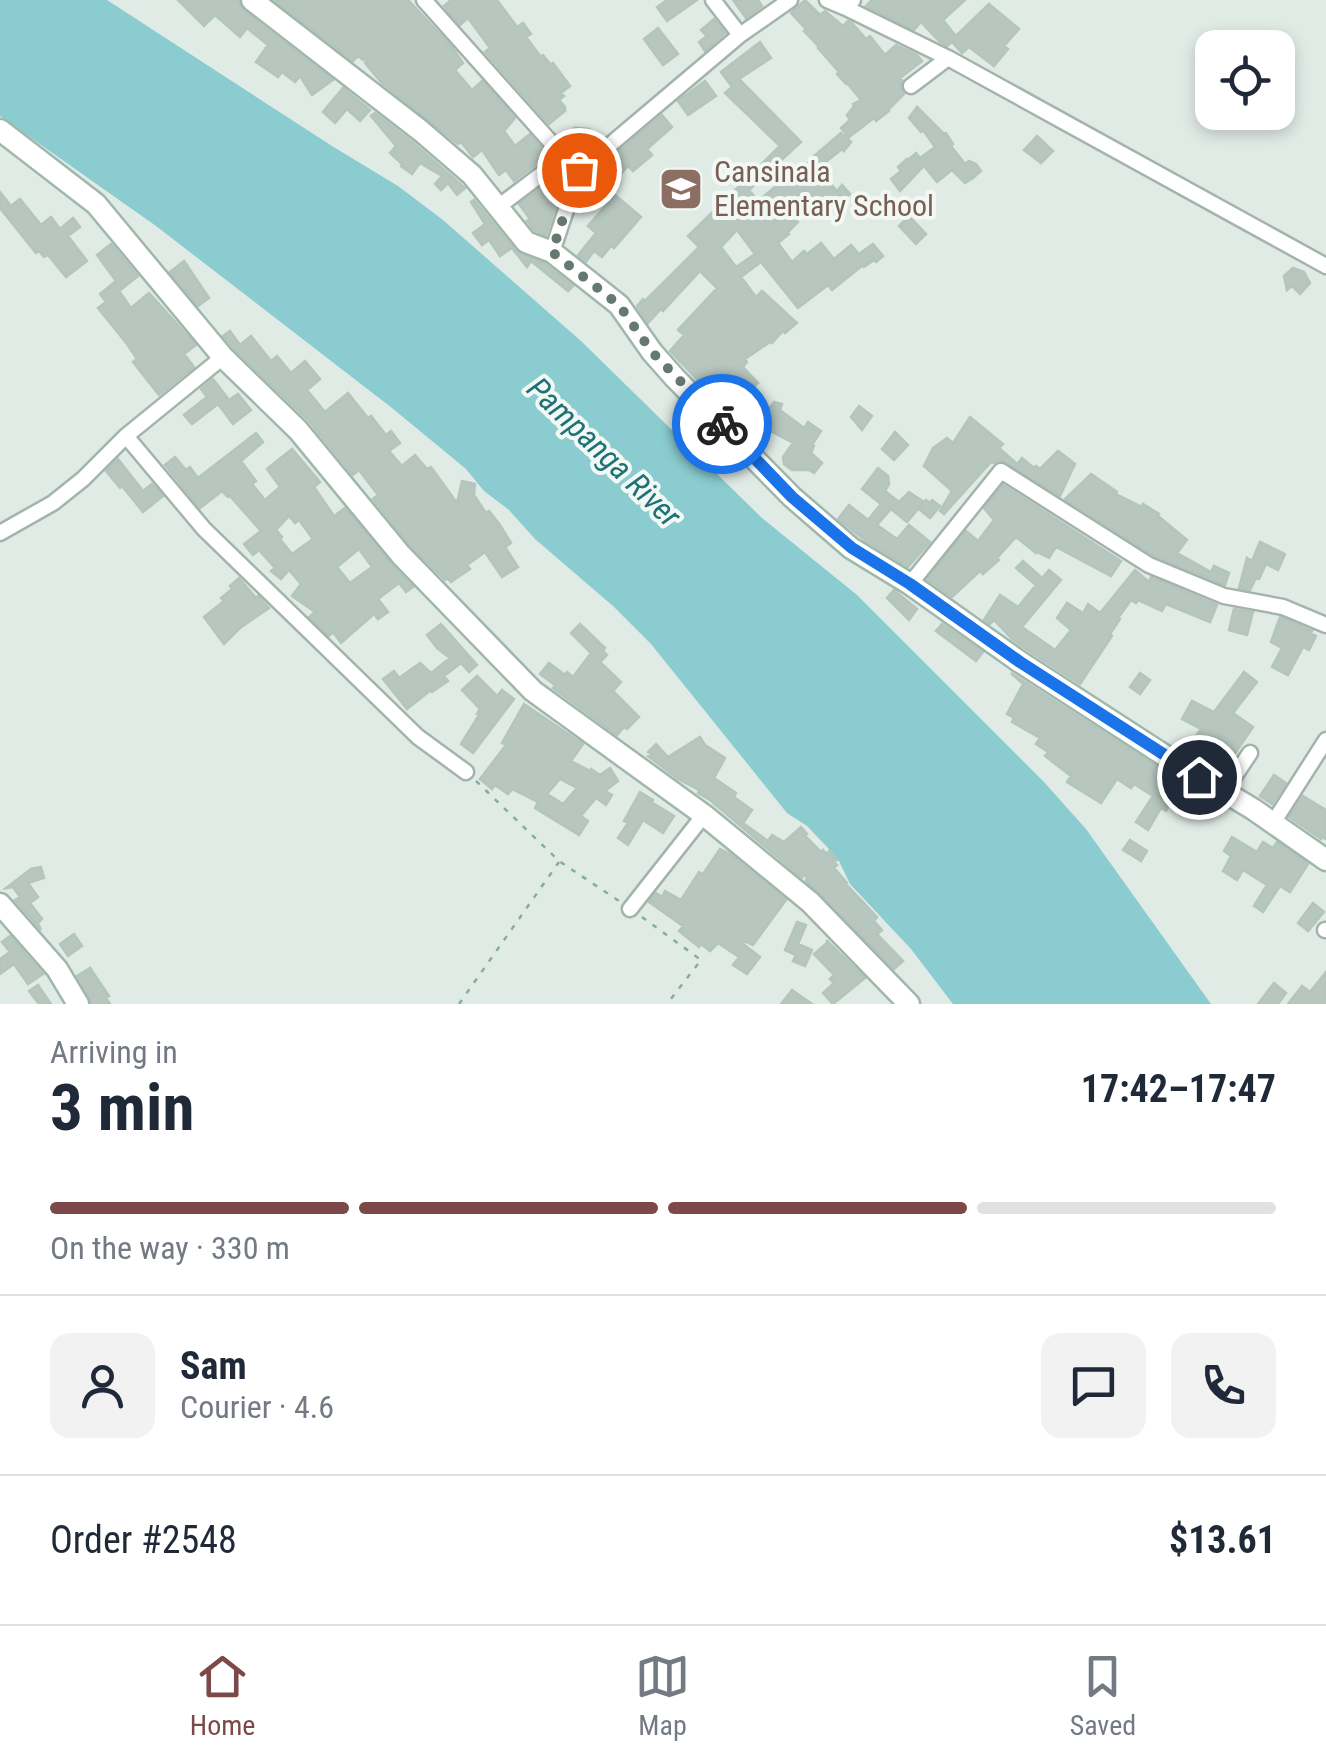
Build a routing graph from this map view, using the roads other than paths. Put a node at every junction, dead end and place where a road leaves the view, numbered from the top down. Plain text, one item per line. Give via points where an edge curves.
1 (252, 0) edge
2 (424, 0) edge
3 (714, 0) edge
4 (790, 0) edge
5 (827, 0) edge
6 (850, 4) edge
7 (740, 35) junction
8 (948, 58) junction
9 (911, 86) dead end
10 (0, 130) edge
11 (564, 157) junction
12 (579, 170) junction
13 (498, 207) junction
14 (552, 252) junction
15 (1326, 266) edge
16 (224, 357) junction
17 (126, 436) junction
18 (0, 533) edge
19 (910, 584) junction
20 (1326, 624) edge
21 (1326, 740) edge
22 (1250, 753) dead end
23 (466, 772) road end
24 (1224, 792) junction
25 (704, 815) junction
26 (1273, 823) junction
27 (1326, 860) edge
28 (0, 904) edge
29 (630, 909) road end
30 (78, 1004) edge
31 (908, 1004) edge

1 - 13 street via 421,131
2 - 11 street
3 - 7 street
4 - 7 street
5 - 6 street
6 - 8 street
7 - 12 street
8 - 9 street
8 - 15 street
10 - 16 street via 96,204
11 - 12 street
11 - 13 street
12 - 14 street
13 - 14 street via 526,242
14 - 19 street via 619,305 664,365 792,497 852,548
16 - 17 street
16 - 25 street via 533,692
17 - 18 street via 53,503
17 - 23 street via 204,528 418,737
19 - 20 street via 1001,471 1149,565 1224,596 1283,607
19 - 24 street
21 - 26 street
22 - 24 street
24 - 26 street
25 - 29 street
25 - 31 street via 810,902
26 - 27 street
28 - 30 street

